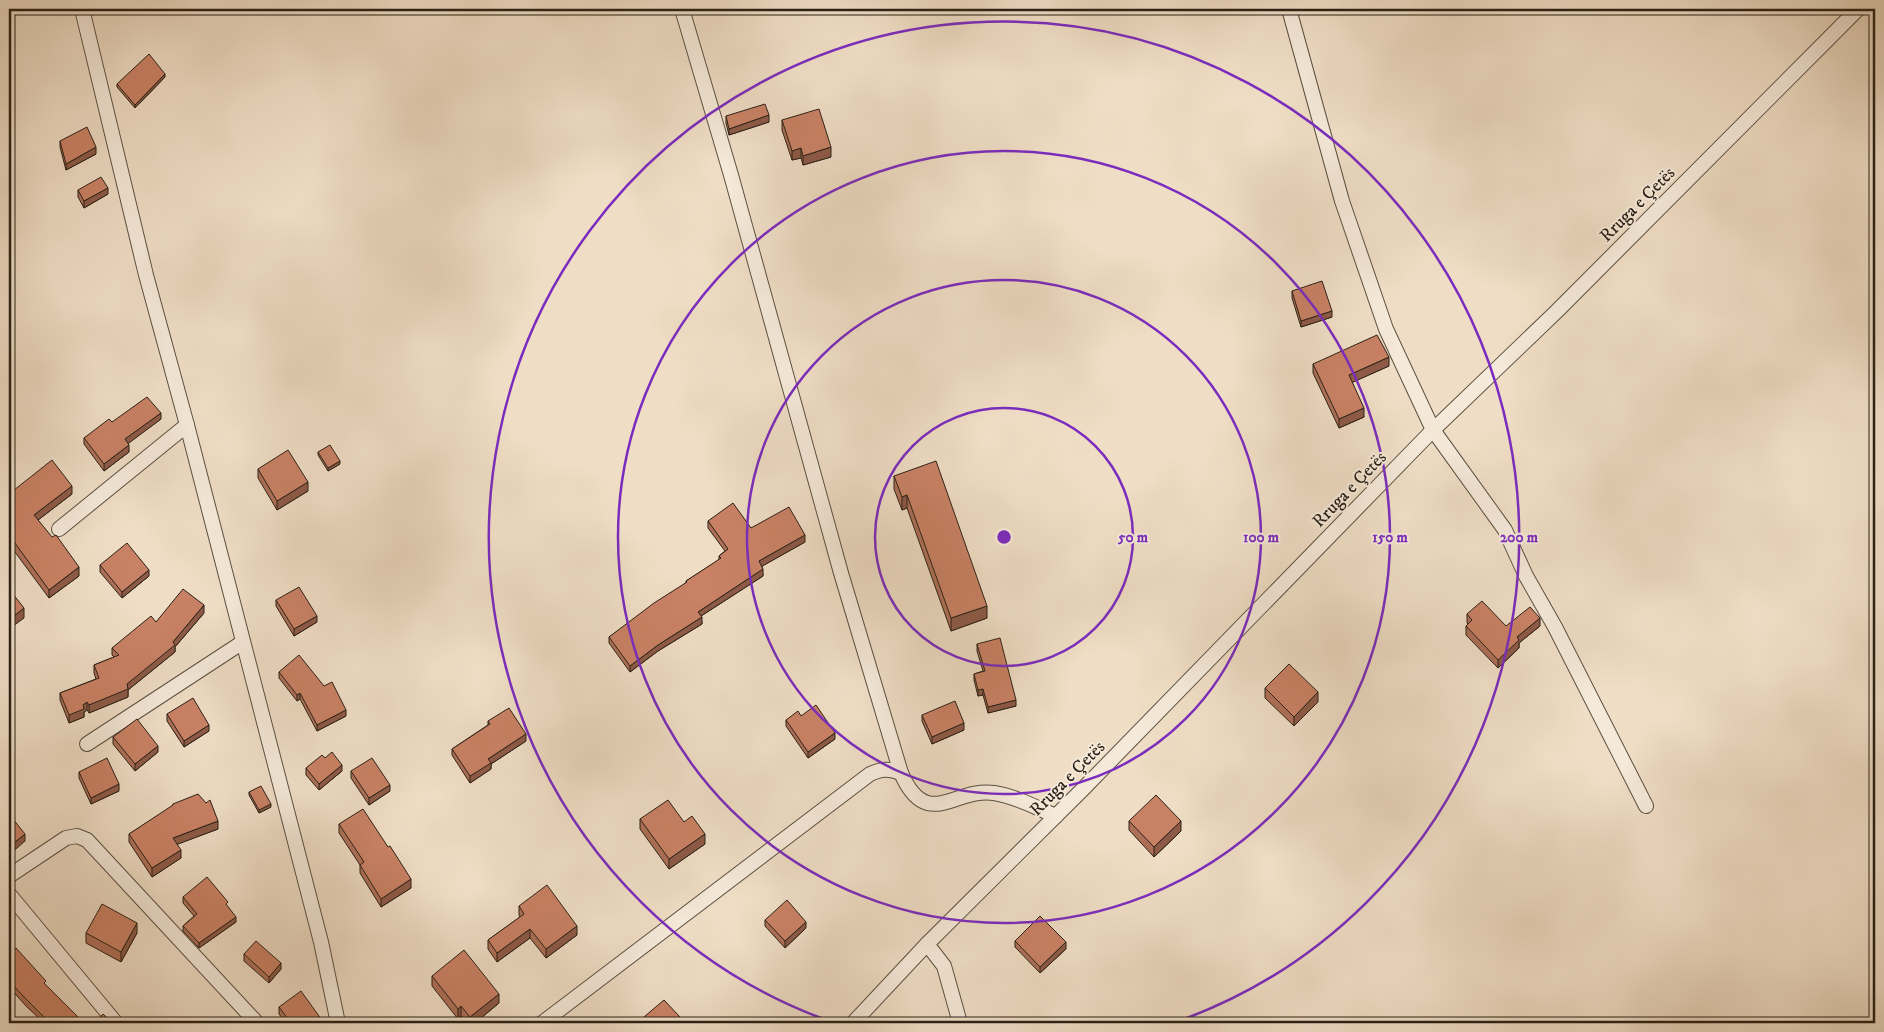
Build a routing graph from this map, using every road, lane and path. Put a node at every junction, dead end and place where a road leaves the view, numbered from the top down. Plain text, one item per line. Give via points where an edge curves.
1 (82, 9) edge
2 (682, 9) edge
3 (1289, 9) edge
4 (1858, 9) edge
5 (187, 425) junction
6 (1433, 430) junction
7 (59, 529) dead end
8 (243, 642) junction
9 (87, 744) dead end
10 (901, 773) junction
11 (1646, 806) dead end
12 (1056, 816) junction
13 (9, 876) edge
14 (9, 894) edge
15 (927, 944) junction
16 (116, 1023) edge
17 (257, 1023) edge
18 (338, 1023) edge
19 (542, 1023) edge
20 (853, 1023) edge
21 (960, 1023) edge

1 - 5 street via 146,275
2 - 10 street via 841,573
3 - 6 street via 1342,201 1376,302
4 - 6 street, Rruga e Çetës via 1556,312
5 - 7 street
5 - 8 street
6 - 11 street via 1505,530
6 - 12 street, Rruga e Çetës
8 - 9 street
8 - 18 street via 321,942
10 - 12 street via 914,796 926,802 939,805 979,793 994,793
10 - 19 street via 880,770 870,774
12 - 15 street, Rruga e Çetës
13 - 17 street via 66,838 78,836 87,840
14 - 16 street
15 - 20 street, Rruga e Çetës
15 - 21 street via 944,966

